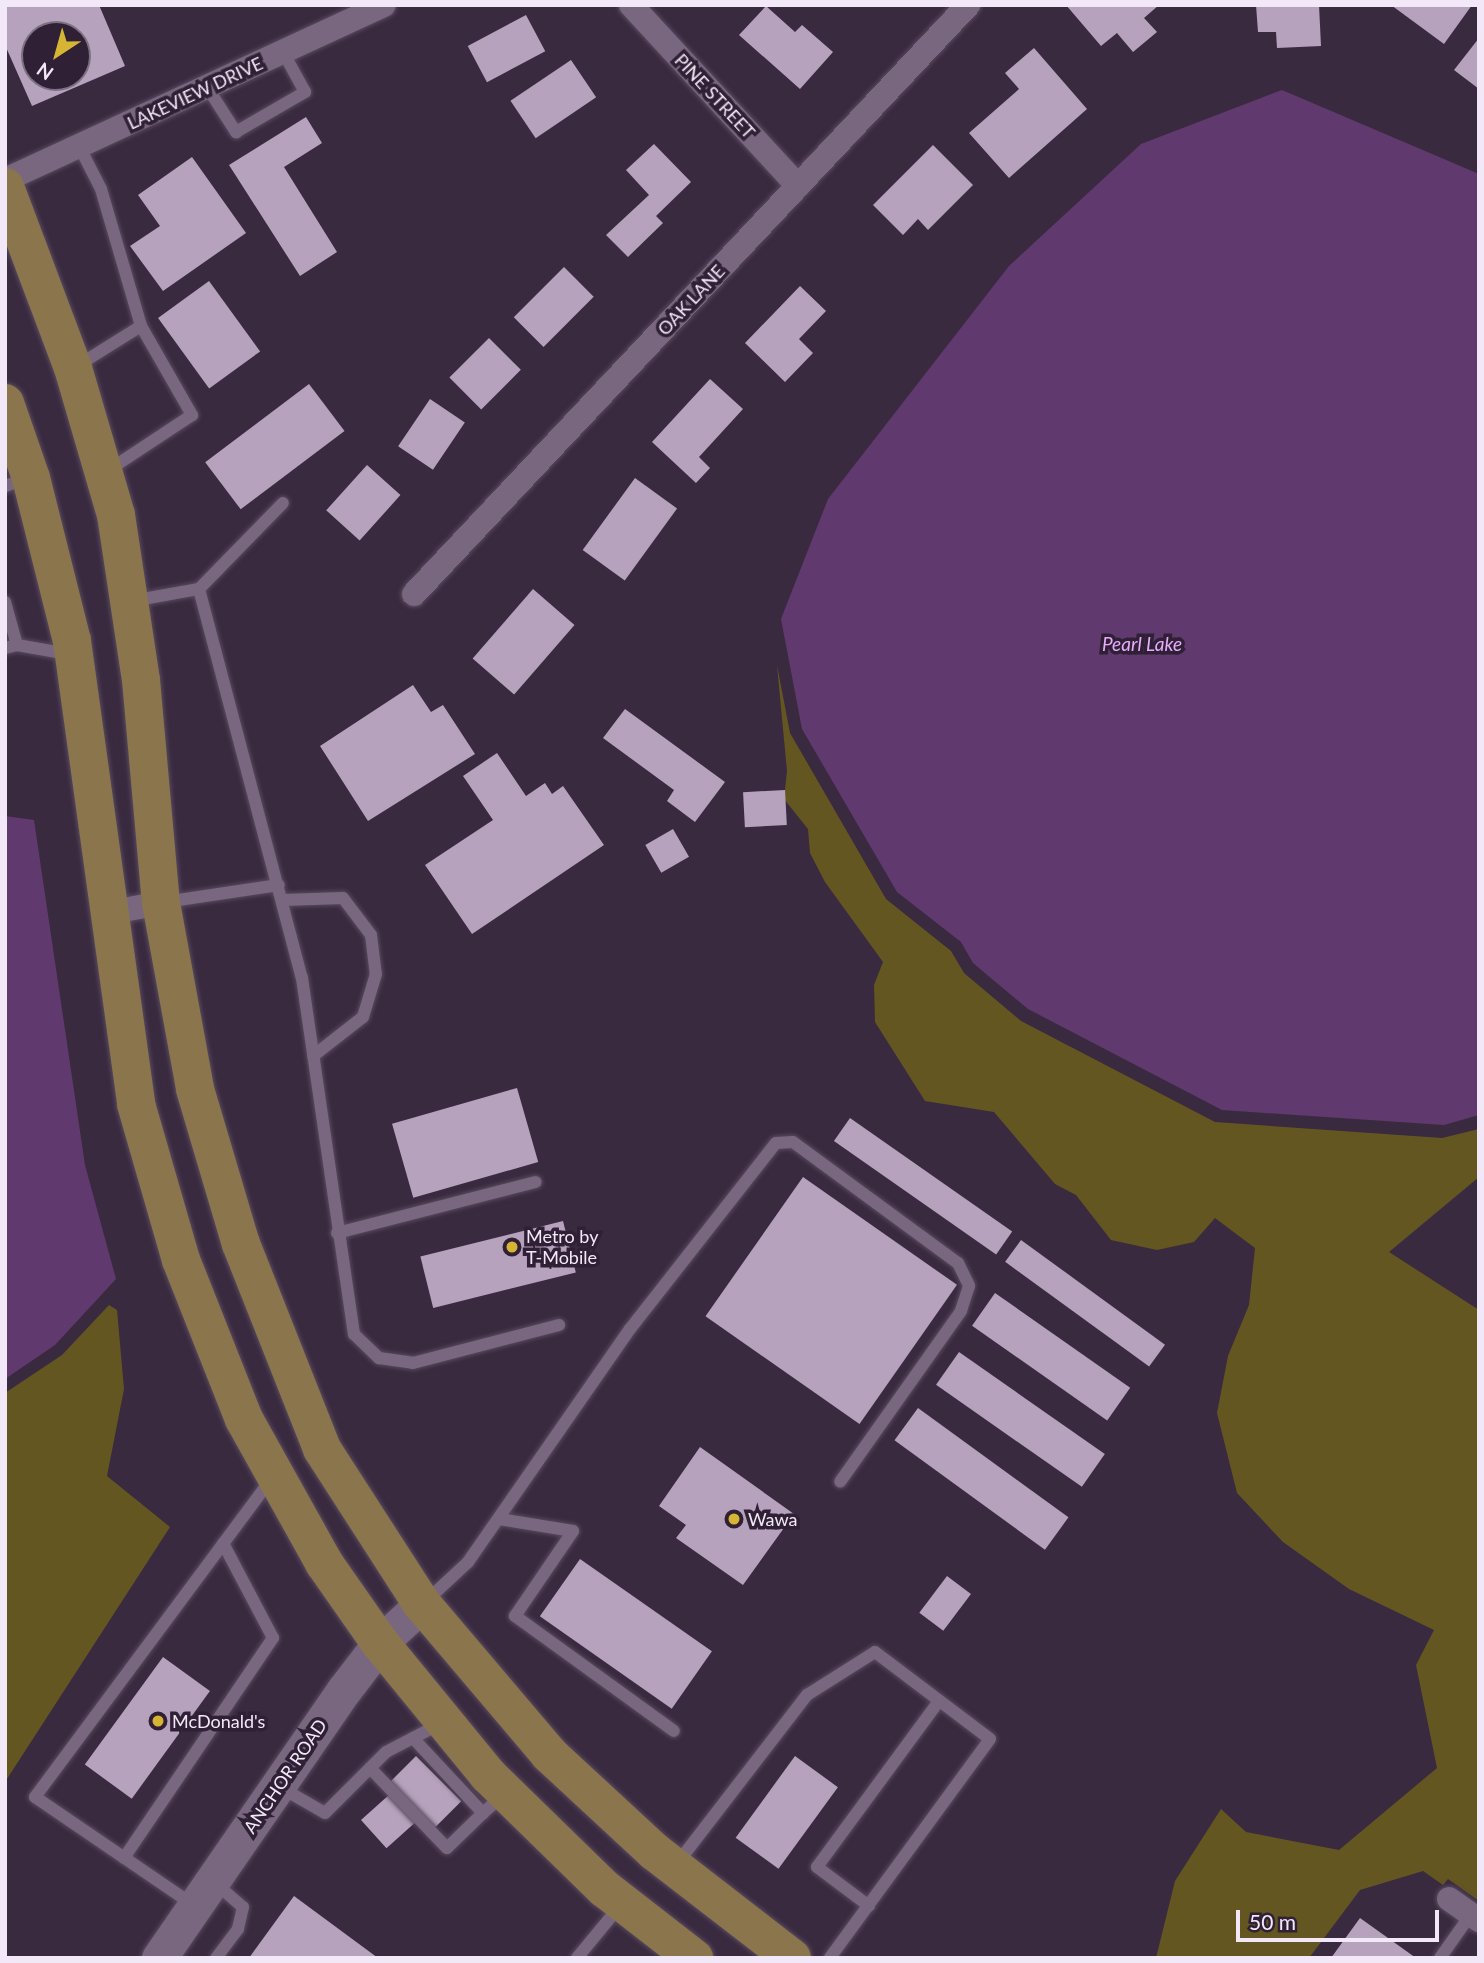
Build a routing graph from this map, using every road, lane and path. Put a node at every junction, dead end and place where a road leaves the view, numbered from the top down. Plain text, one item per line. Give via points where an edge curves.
1 (384, 5) edge
2 (631, 5) edge
3 (968, 5) edge
4 (284, 52) junction
5 (207, 87) junction
6 (79, 146) junction
7 (5, 180) edge
8 (799, 186) junction
9 (5, 187) edge
10 (141, 326) junction
11 (73, 368) junction
12 (5, 403) edge
13 (103, 473) junction
14 (18, 482) edge
15 (283, 503) dead end
16 (199, 589) junction
17 (414, 594) dead end
18 (129, 601) junction
19 (5, 602) edge
20 (11, 646) edge
21 (74, 655) junction
22 (279, 885) junction
23 (283, 900) junction
24 (161, 903) junction
25 (107, 913) junction
26 (313, 1056) junction
27 (536, 1182) dead end
28 (337, 1233) junction
29 (559, 1325) dead end
30 (273, 1476) junction
31 (840, 1482) dead end
32 (499, 1519) junction
33 (223, 1543) junction
34 (422, 1604) junction
35 (380, 1643) junction
36 (939, 1701) junction
37 (428, 1730) junction
38 (674, 1731) dead end
39 (370, 1768) junction
40 (278, 1786) junction
41 (494, 1802) junction
42 (124, 1858) junction
43 (674, 1867) junction
44 (204, 1894) junction
45 (1449, 1899) dead end
46 (622, 1902) junction
47 (869, 1906) junction
48 (1475, 1917) edge
49 (694, 1956) edge
50 (159, 1958) edge
51 (216, 1958) edge
52 (577, 1958) edge
53 (792, 1958) edge
54 (830, 1958) edge
55 (1440, 1958) edge

1 - 4 street, LAKEVIEW DRIVE
2 - 8 street, PINE STREET
3 - 8 street, OAK LANE
4 - 5 street, LAKEVIEW DRIVE
4 - 5 lane via 305,92 236,131
5 - 6 street, LAKEVIEW DRIVE
6 - 7 street, LAKEVIEW DRIVE
6 - 10 lane via 101,189
8 - 17 street, OAK LANE
9 - 11 main road
10 - 11 lane
10 - 13 lane via 192,415
11 - 13 main road
12 - 14 main road
13 - 18 main road
14 - 21 main road
15 - 16 lane
16 - 18 lane
16 - 22 lane
18 - 24 main road
19 - 20 lane
20 - 21 lane
21 - 25 main road
22 - 23 lane
22 - 24 lane
23 - 26 lane
23 - 26 lane via 343,898 371,935 376,974 363,1017
24 - 25 street
24 - 34 main road via 195,1089 241,1244 322,1449
25 - 30 main road via 136,1104 177,1247 244,1419
26 - 28 lane
27 - 28 lane
28 - 29 lane via 354,1334 379,1358 413,1363
30 - 33 lane
30 - 35 main road via 324,1563
31 - 32 lane via 961,1311 969,1286 958,1263 793,1142 776,1143 630,1329
32 - 34 lane via 468,1563
32 - 38 lane via 573,1531 515,1616
33 - 42 lane via 274,1638
33 - 42 lane via 35,1797
34 - 35 street, ANCHOR ROAD
34 - 43 main road via 549,1754
35 - 37 main road
35 - 40 street, ANCHOR ROAD
36 - 43 lane via 875,1652 850,1665 807,1695
36 - 47 lane via 990,1739
36 - 47 lane via 817,1867
37 - 39 lane
37 - 41 main road
37 - 41 lane via 444,1778
39 - 40 lane via 325,1813
39 - 41 lane via 447,1848
40 - 44 street, ANCHOR ROAD
41 - 46 main road
42 - 44 lane
43 - 53 main road
44 - 50 street, ANCHOR ROAD
44 - 51 lane via 243,1907 237,1929
45 - 48 street
46 - 49 main road
46 - 52 lane
47 - 54 lane
48 - 55 lane

